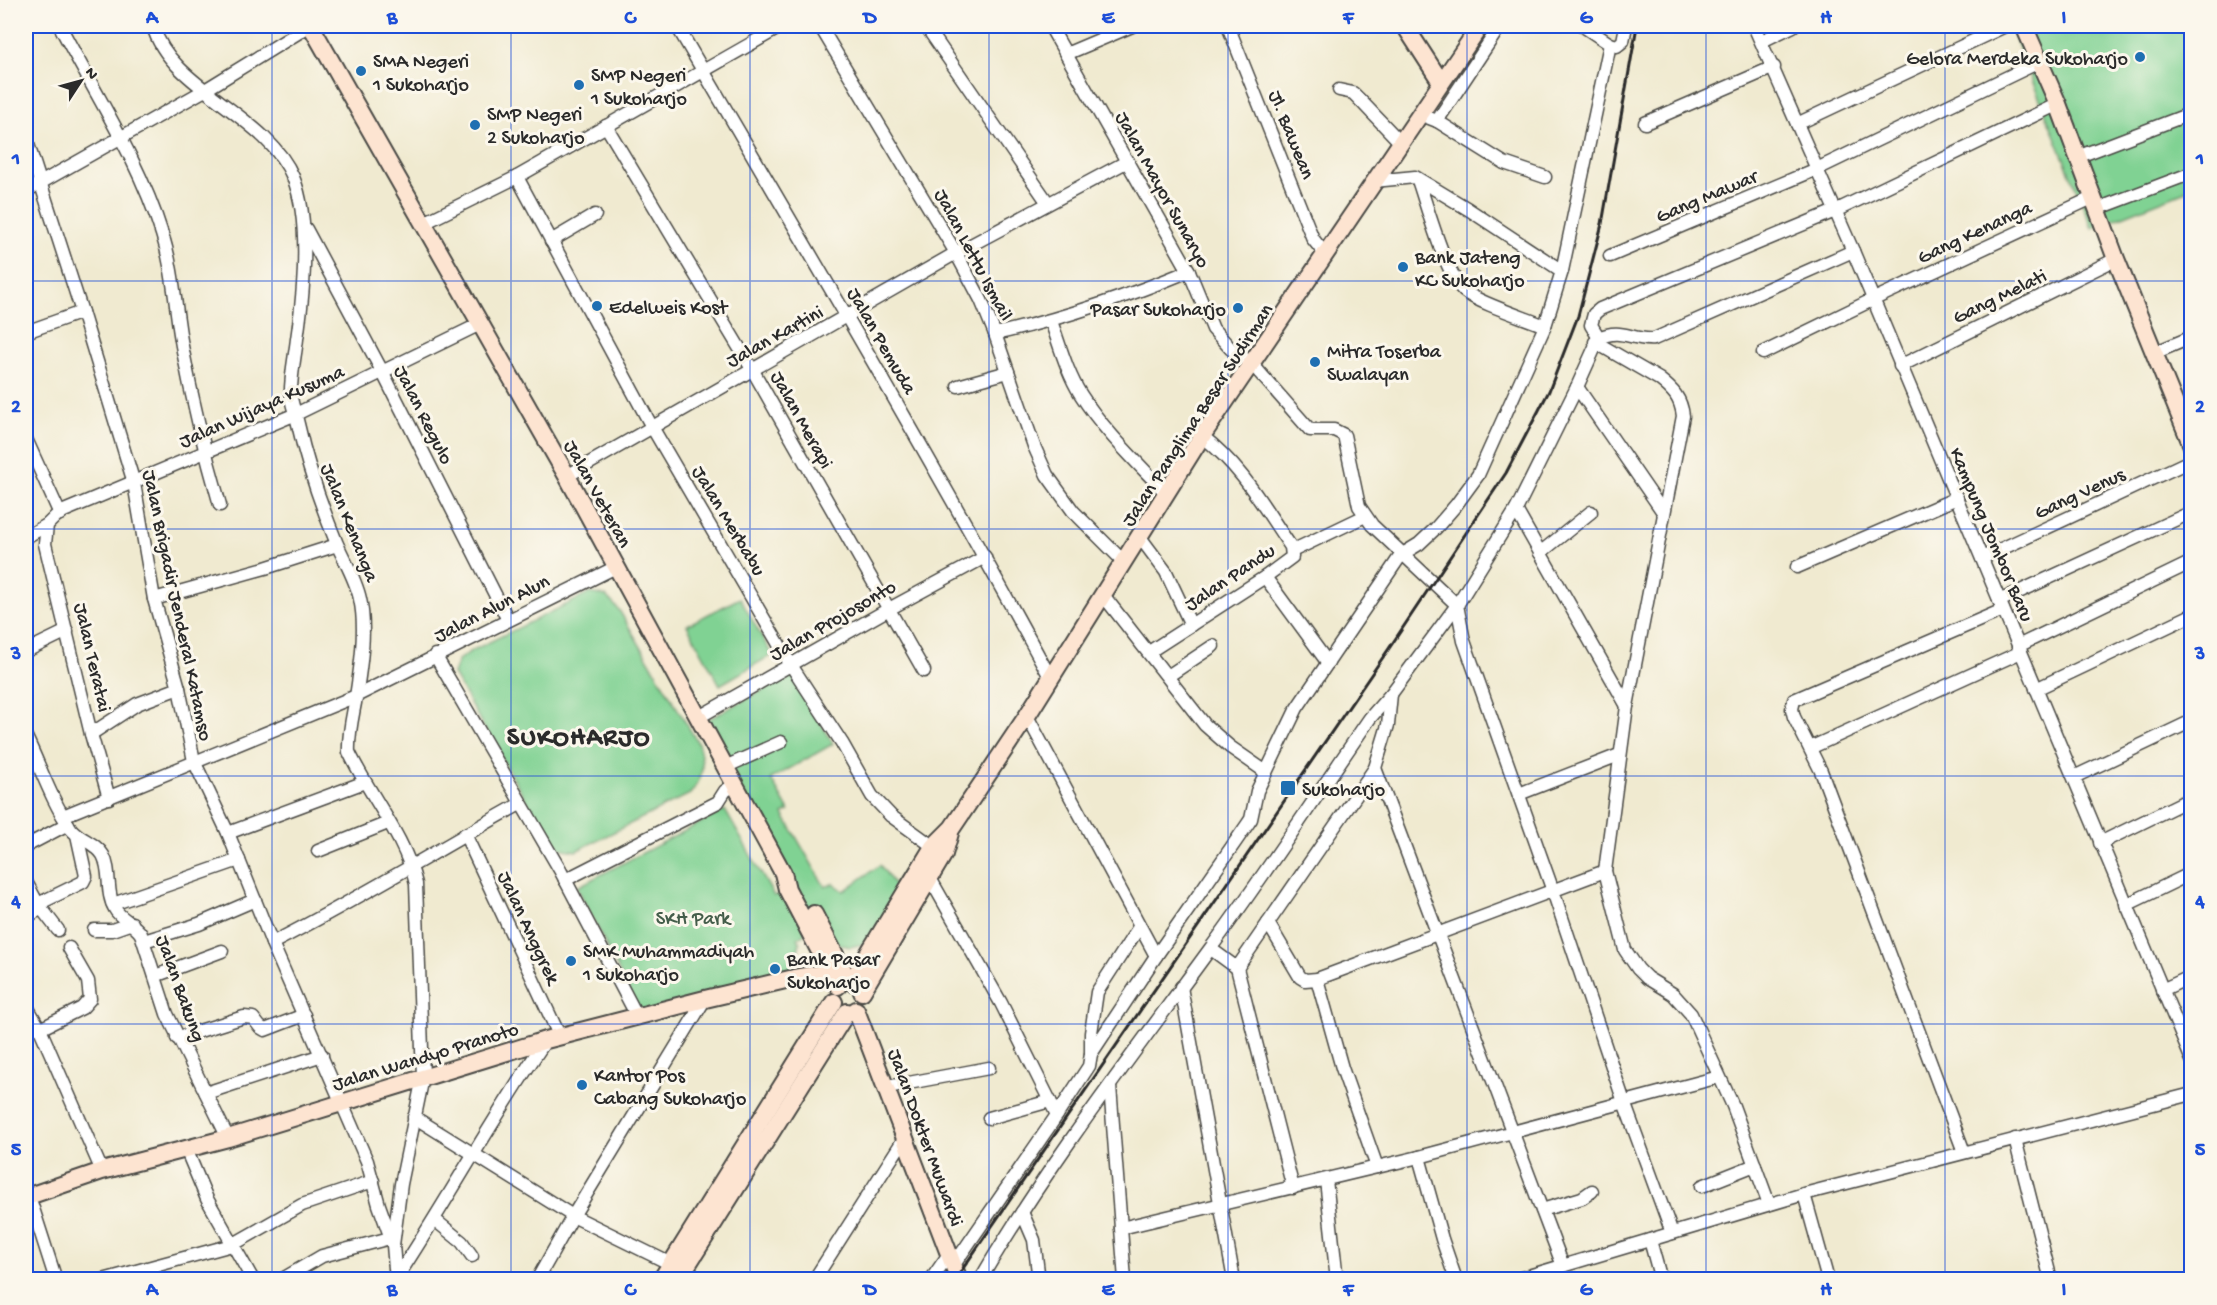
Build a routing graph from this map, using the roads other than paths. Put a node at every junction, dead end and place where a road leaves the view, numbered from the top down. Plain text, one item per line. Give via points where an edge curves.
1 (60, 26) edge
2 (153, 26) edge
3 (310, 26) edge
4 (677, 26) edge
5 (782, 26) edge
6 (820, 26) edge
7 (926, 26) edge
8 (1050, 26) edge
9 (1132, 26) edge
10 (1228, 26) edge
11 (1405, 26) edge
12 (1480, 26) edge
13 (1500, 26) edge
14 (1583, 26) edge
15 (1626, 26) edge
16 (1754, 26) edge
17 (1793, 26) edge
18 (2005, 26) edge
19 (2024, 26) edge
20 (1762, 41) junction
21 (1610, 44) junction
22 (1066, 54) junction
23 (2041, 61) junction
24 (1774, 67) junction
25 (703, 71) junction
26 (1441, 82) junction
27 (205, 90) junction
28 (1339, 90) dead end
29 (2058, 104) junction
30 (2192, 112) edge
31 (1419, 114) junction
32 (1437, 121) junction
33 (1645, 123) dead end
34 (1797, 124) junction
35 (606, 126) junction
36 (121, 137) junction
37 (26, 138) edge
38 (1400, 142) junction
39 (2077, 157) junction
40 (1128, 160) junction
41 (1817, 169) junction
42 (2192, 173) edge
43 (517, 177) junction
44 (1545, 177) dead end
45 (1413, 179) junction
46 (1374, 181) junction
47 (40, 182) junction
48 (26, 191) edge
49 (1048, 203) junction
50 (2095, 203) junction
51 (1835, 212) junction
52 (595, 215) dead end
53 (424, 223) junction
54 (305, 228) junction
55 (551, 241) junction
56 (1853, 251) junction
57 (956, 253) junction
58 (1325, 254) junction
59 (1610, 256) dead end
60 (2116, 259) junction
61 (1189, 271) junction
62 (1562, 271) junction
63 (1872, 300) junction
64 (82, 312) junction
65 (848, 316) junction
66 (1052, 321) junction
67 (480, 324) junction
68 (1545, 326) junction
69 (26, 333) edge
70 (995, 334) junction
71 (2192, 337) edge
72 (1597, 340) junction
73 (1763, 353) dead end
74 (2154, 353) junction
75 (1252, 364) junction
76 (1900, 366) junction
77 (752, 369) junction
78 (382, 372) junction
79 (1008, 372) junction
80 (958, 386) dead end
81 (1577, 387) junction
82 (296, 414) junction
83 (652, 427) junction
84 (1202, 436) junction
85 (26, 439) edge
86 (2192, 446) edge
87 (206, 452) junction
88 (2192, 460) edge
89 (567, 476) junction
90 (134, 483) junction
91 (1166, 493) junction
92 (1957, 498) junction
93 (220, 505) dead end
94 (1516, 510) junction
95 (1591, 512) dead end
96 (1663, 512) junction
97 (2192, 512) edge
98 (60, 514) junction
99 (1365, 516) junction
100 (47, 525) junction
101 (26, 537) edge
102 (1140, 537) junction
103 (337, 545) junction
104 (1292, 551) junction
105 (1540, 553) junction
106 (1401, 555) junction
107 (986, 557) junction
108 (1983, 558) junction
109 (1124, 562) junction
110 (2192, 562) edge
111 (616, 567) junction
112 (1797, 567) dead end
113 (1265, 577) junction
114 (1103, 595) junction
115 (154, 599) junction
116 (1457, 605) junction
117 (2001, 605) junction
118 (889, 609) junction
119 (2192, 615) edge
120 (508, 620) junction
121 (1191, 625) junction
122 (67, 631) junction
123 (1213, 646) dead end
124 (2020, 649) junction
125 (26, 651) edge
126 (1149, 652) junction
127 (435, 655) junction
128 (1328, 663) junction
129 (791, 665) junction
130 (924, 671) dead end
131 (1168, 676) junction
132 (1050, 677) junction
133 (179, 688) junction
134 (2036, 688) junction
135 (1391, 694) junction
136 (356, 696) junction
137 (1627, 706) junction
138 (1027, 716) junction
139 (699, 717) junction
140 (1370, 718) junction
141 (2192, 721) edge
142 (1388, 725) junction
143 (91, 734) junction
144 (26, 737) edge
145 (781, 742) dead end
146 (1810, 748) junction
147 (1619, 755) junction
148 (194, 761) junction
149 (725, 767) junction
150 (1374, 768) junction
151 (1266, 772) junction
152 (2074, 777) junction
153 (365, 782) junction
154 (737, 790) junction
155 (1519, 794) junction
156 (109, 798) junction
157 (2192, 798) edge
158 (520, 804) junction
159 (65, 820) junction
160 (388, 823) junction
161 (228, 833) junction
162 (465, 834) junction
163 (77, 835) junction
164 (2100, 843) junction
165 (26, 846) edge
166 (939, 850) junction
167 (318, 851) dead end
168 (239, 860) junction
169 (411, 865) junction
170 (926, 871) junction
171 (1605, 871) junction
172 (2192, 873) edge
173 (565, 880) junction
174 (26, 882) edge
175 (1554, 891) junction
176 (255, 900) junction
177 (113, 904) junction
178 (2126, 905) junction
179 (40, 906) junction
180 (26, 917) edge
181 (132, 922) junction
182 (1268, 923) junction
183 (1139, 927) junction
184 (58, 930) dead end
185 (94, 930) dead end
186 (1438, 934) junction
187 (144, 940) junction
188 (272, 942) junction
189 (69, 948) dead end
190 (1211, 949) junction
191 (222, 951) dead end
192 (1156, 956) junction
193 (1237, 968) junction
194 (155, 976) junction
195 (2192, 976) edge
196 (1317, 979) junction
197 (1181, 987) junction
198 (846, 990) junction
199 (2162, 990) junction
200 (705, 999) junction
201 (26, 1005) edge
202 (304, 1015) junction
203 (637, 1016) junction
204 (40, 1029) junction
205 (177, 1038) junction
206 (553, 1038) junction
207 (1091, 1054) junction
208 (322, 1055) junction
209 (2192, 1060) edge
210 (989, 1068) dead end
211 (423, 1077) junction
212 (1719, 1077) junction
213 (1110, 1086) junction
214 (887, 1088) junction
215 (206, 1093) junction
216 (2192, 1094) edge
217 (1050, 1101) junction
218 (341, 1102) junction
219 (1624, 1102) junction
220 (1057, 1115) junction
221 (414, 1117) junction
222 (989, 1118) dead end
223 (1512, 1131) junction
224 (228, 1138) junction
225 (904, 1139) junction
226 (2015, 1139) junction
227 (186, 1149) junction
228 (1964, 1152) junction
229 (473, 1154) junction
230 (1419, 1157) junction
231 (1755, 1166) junction
232 (1377, 1167) junction
233 (102, 1171) junction
234 (1326, 1180) junction
235 (374, 1181) junction
236 (1702, 1186) dead end
237 (1293, 1188) junction
238 (1592, 1191) dead end
239 (1804, 1194) junction
240 (27, 1197) edge
241 (1769, 1204) junction
242 (1221, 1205) junction
243 (1542, 1210) junction
244 (1022, 1212) junction
245 (573, 1216) junction
246 (435, 1220) junction
247 (1121, 1228) junction
248 (1672, 1233) junction
249 (1650, 1240) junction
250 (391, 1242) junction
251 (232, 1245) junction
252 (472, 1256) dead end
253 (953, 1266) edge
254 (1563, 1266) junction
255 (683, 1273) edge
256 (396, 1279) edge
257 (56, 1280) edge
258 (103, 1280) edge
259 (253, 1280) edge
260 (281, 1280) edge
261 (537, 1280) edge
262 (661, 1280) edge
263 (814, 1280) edge
264 (931, 1280) edge
265 (980, 1280) edge
266 (1039, 1280) edge
267 (1125, 1280) edge
268 (1234, 1280) edge
269 (1337, 1280) edge
270 (1456, 1280) edge
271 (1515, 1280) edge
272 (1661, 1280) edge
273 (1828, 1280) edge
274 (2051, 1280) edge

1 - 36 street
2 - 27 street, Jalan Kenanga via 161,46
3 - 27 street
3 - 53 main road, Jalan Veteran
4 - 25 street, Jalan Pemuda
5 - 25 street
6 - 57 street, Jalan Lettu Ismail
7 - 49 street
8 - 22 street, Jalan Mayor Sunaryo
9 - 22 street
10 - 58 street, Jl. Bawean via 1314,239
11 - 26 main road
12 - 26 main road, Jalan Panglima Besar Sudirman
13 - 32 street
14 - 21 street
15 - 21 street via 1623,41 1617,46
16 - 20 street, Kampung Jombor Baru
17 - 20 street
18 - 34 street
19 - 23 main road
20 - 24 street, Kampung Jombor Baru
21 - 62 street
22 - 40 street, Jalan Mayor Sunaryo
23 - 29 main road
23 - 41 street, Gang Mawar
24 - 33 street
24 - 34 street, Kampung Jombor Baru
25 - 35 street
25 - 65 street, Jalan Pemuda
26 - 31 main road, Jalan Panglima Besar Sudirman
27 - 36 street
27 - 54 street, Jalan Kenanga via 251,126 280,157 292,175
28 - 38 street via 1353,93
29 - 39 main road
29 - 51 street
30 - 39 street
31 - 32 street
31 - 38 main road, Jalan Panglima Besar Sudirman
32 - 44 street via 1504,163
34 - 41 street, Kampung Jombor Baru
35 - 43 street
35 - 77 street, Jalan Merapi
36 - 47 street
36 - 87 street via 162,234
37 - 47 street, Jalan Brigadir Jenderal Katamso
38 - 46 main road, Jalan Panglima Besar Sudirman
39 - 50 main road
40 - 49 street, Jalan Kartini
40 - 61 street, Jalan Mayor Sunaryo
41 - 51 street, Kampung Jombor Baru
41 - 59 street, Gang Mawar
42 - 50 street, Gang Kenanga
43 - 53 street
43 - 55 street, Jalan Merbabu
45 - 46 street
45 - 62 street via 1468,209
45 - 68 street via 1457,283 1481,300
46 - 58 main road, Jalan Panglima Besar Sudirman
47 - 48 street
47 - 64 street, Jalan Brigadir Jenderal Katamso
49 - 57 street, Jalan Kartini
50 - 60 main road
50 - 63 street, Gang Kenanga
51 - 56 street, Kampung Jombor Baru
51 - 72 street via 1600,309 1591,325
52 - 55 street
53 - 67 main road, Jalan Veteran
54 - 78 street, Jalan Regulo
54 - 82 street, Jalan Kenanga via 291,398
55 - 83 street, Jalan Merbabu
56 - 63 street, Kampung Jombor Baru
56 - 72 street via 1654,339 1612,333
57 - 65 street, Jalan Kartini
57 - 70 street, Jalan Lettu Ismail
58 - 75 main road, Jalan Panglima Besar Sudirman
60 - 74 main road
60 - 76 street, Gang Melati
61 - 66 street
61 - 75 street, Jalan Mayor Sunaryo via 1213,329
62 - 68 street
63 - 73 street, Gang Kenanga
63 - 76 street, Kampung Jombor Baru
64 - 69 street
64 - 90 street, Jalan Brigadir Jenderal Katamso
65 - 77 street, Jalan Kartini
65 - 107 street, Jalan Pemuda
66 - 70 street
66 - 91 street via 1080,394
67 - 78 street, Jalan Wijaya Kusuma
67 - 89 main road, Jalan Veteran
68 - 106 street via 1478,475 1436,528
70 - 79 street, Jalan Lettu Ismail
71 - 74 street
72 - 81 street
72 - 96 street via 1659,379 1682,403 1683,416
74 - 86 main road
75 - 84 main road, Jalan Panglima Besar Sudirman
75 - 99 street, Jalan Mayor Sunaryo via 1310,430 1334,430 1344,435 1359,506
76 - 92 street, Kampung Jombor Baru
77 - 83 street, Jalan Kartini
77 - 118 street, Jalan Merapi
78 - 82 street, Jalan Wijaya Kusuma
78 - 120 street, Jalan Regulo
79 - 80 street
79 - 109 street, Jalan Lettu Ismail via 1047,475 1073,511
81 - 94 street
81 - 96 street
82 - 87 street, Jalan Wijaya Kusuma
82 - 103 street, Jalan Kenanga via 306,461
83 - 89 street, Jalan Kartini
83 - 129 street, Jalan Merbabu
84 - 91 main road, Jalan Panglima Besar Sudirman
84 - 104 street, Jalan Pandu via 1233,463
85 - 98 street
87 - 90 street, Jalan Wijaya Kusuma
87 - 93 street
88 - 108 street, Gang Venus
89 - 111 main road, Jalan Veteran
90 - 98 street, Jalan Wijaya Kusuma
90 - 115 street, Jalan Brigadir Jenderal Katamso
91 - 102 main road, Jalan Panglima Besar Sudirman
92 - 108 street, Kampung Jombor Baru
92 - 112 street
94 - 105 street
94 - 116 street
95 - 105 street
96 - 137 street
97 - 117 street
98 - 100 street, Jalan Wijaya Kusuma
99 - 104 street
99 - 106 street
100 - 101 street, Jalan Wijaya Kusuma
100 - 122 street, Jalan Teratai via 45,544
102 - 109 main road, Jalan Panglima Besar Sudirman
102 - 121 street via 1166,572
103 - 115 street
103 - 136 street, Jalan Kenanga via 361,600 363,632
104 - 113 street, Jalan Pandu via 1292,557
105 - 137 street
106 - 116 street
106 - 128 street
107 - 118 street, Jalan Projosonto
107 - 132 street, Jalan Pemuda
108 - 117 street, Kampung Jombor Baru
109 - 114 main road, Jalan Panglima Besar Sudirman
110 - 124 street
111 - 120 street, Jalan Alun Alun
111 - 139 main road, Jalan Veteran
113 - 121 street, Jalan Pandu
113 - 128 street
114 - 126 street
114 - 132 main road, Jalan Panglima Besar Sudirman
115 - 133 street, Jalan Brigadir Jenderal Katamso
116 - 135 street
116 - 155 street via 1464,641
117 - 124 street, Kampung Jombor Baru
117 - 146 street via 1794,700 1792,714
118 - 129 street, Jalan Projosonto
118 - 130 street, Jalan Merapi
119 - 134 street
120 - 127 street, Jalan Alun Alun
121 - 126 street, Jalan Pandu
122 - 125 street
122 - 143 street, Jalan Teratai
123 - 131 street
124 - 134 street, Kampung Jombor Baru
124 - 146 street
126 - 131 street
127 - 136 street
127 - 158 street, Jalan Alun Alun
128 - 151 street via 1297,708
129 - 139 street, Jalan Projosonto
129 - 166 street, Jalan Merbabu via 872,796 891,816
131 - 151 street via 1217,737
132 - 138 main road, Jalan Panglima Besar Sudirman
133 - 143 street via 137,705
133 - 148 street, Jalan Brigadir Jenderal Katamso
134 - 152 street, Kampung Jombor Baru
135 - 140 street
135 - 142 street
136 - 148 street
136 - 153 street, Jalan Kenanga via 350,752
137 - 147 street
138 - 166 main road, Jalan Panglima Besar Sudirman
138 - 183 street
139 - 149 main road, Jalan Veteran
140 - 142 street via 1382,715
140 - 190 street
141 - 152 street
142 - 150 street
143 - 156 street, Jalan Teratai
144 - 159 street
145 - 149 street
146 - 228 street
147 - 155 street
147 - 171 street
148 - 156 street
148 - 161 street, Jalan Brigadir Jenderal Katamso
149 - 154 main road, Jalan Veteran
150 - 182 street
150 - 186 street
151 - 192 street via 1257,790 1251,819
152 - 164 street, Kampung Jombor Baru
153 - 160 street, Jalan Kenanga
153 - 161 street
154 - 173 street
154 - 198 main road, Jalan Veteran via 783,873 784,883
155 - 175 street
156 - 159 street
157 - 164 street
158 - 162 street
158 - 173 street, Jalan Alun Alun
159 - 163 street
159 - 165 street
160 - 167 street
160 - 169 street, Jalan Kenanga
161 - 168 street, Jalan Brigadir Jenderal Katamso
162 - 169 street
162 - 206 street, Jalan Anggrek
163 - 177 street via 102,854
163 - 179 street via 85,879
164 - 178 street, Kampung Jombor Baru
166 - 170 main road, Jalan Panglima Besar Sudirman
168 - 176 street, Jalan Brigadir Jenderal Katamso
168 - 177 street
169 - 188 street via 342,907
169 - 211 street, Jalan Kenanga via 416,884
170 - 198 main road, Jalan Panglima Besar Sudirman
170 - 217 street via 1001,1003
171 - 175 street
171 - 212 street via 1631,961 1647,978 1683,1003
172 - 178 street
173 - 203 street, Jalan Alun Alun
174 - 179 street
175 - 186 street
175 - 219 street
176 - 187 street via 199,924
176 - 188 street, Jalan Brigadir Jenderal Katamso
177 - 181 street, Jalan Bakung via 117,913
178 - 199 street, Kampung Jombor Baru
179 - 180 street
179 - 184 street
181 - 185 street via 112,930
181 - 187 street, Jalan Bakung
182 - 193 street
182 - 196 street via 1300,977
183 - 192 street
183 - 207 street via 1097,992
186 - 196 street
186 - 223 street
187 - 194 street, Jalan Bakung
188 - 202 street, Jalan Brigadir Jenderal Katamso
189 - 204 street via 88,981 90,999 82,1008
190 - 193 street
190 - 197 street
191 - 194 street
192 - 207 street
193 - 237 street
194 - 205 street, Jalan Bakung
195 - 199 street
196 - 232 street via 1342,1068
197 - 213 street
197 - 242 street
198 - 200 main road, Jalan Wandyo Pranoto via 794,978
198 - 214 main road, Jalan Dokter Muwardi
198 - 255 main road, Jalan Panglima Besar Sudirman
199 - 209 street, Kampung Jombor Baru
200 - 203 main road, Jalan Wandyo Pranoto
200 - 245 street
201 - 204 street
202 - 205 street via 265,1030 254,1018 244,1017
202 - 208 street, Jalan Brigadir Jenderal Katamso
203 - 206 main road, Jalan Wandyo Pranoto
204 - 233 street
205 - 215 street, Jalan Bakung
206 - 211 main road, Jalan Wandyo Pranoto
206 - 229 street via 508,1096
207 - 220 street via 1089,1066
208 - 215 street
208 - 218 street, Jalan Brigadir Jenderal Katamso
210 - 214 street
211 - 218 main road, Jalan Wandyo Pranoto
211 - 221 street, Jalan Kenanga
212 - 219 street
212 - 231 street
213 - 244 street
213 - 247 street
214 - 225 main road, Jalan Dokter Muwardi
215 - 224 street, Jalan Bakung
216 - 226 street
217 - 220 street
217 - 222 street
218 - 224 main road, Jalan Wandyo Pranoto
218 - 235 street, Jalan Brigadir Jenderal Katamso
219 - 223 street
219 - 248 street
220 - 253 street
221 - 229 street
221 - 250 street, Jalan Kenanga
223 - 230 street
223 - 243 street
224 - 227 main road, Jalan Wandyo Pranoto
225 - 253 main road, Jalan Dokter Muwardi
225 - 263 street
226 - 228 street
226 - 274 street
227 - 233 main road, Jalan Wandyo Pranoto
227 - 251 street
228 - 239 street
229 - 245 street
229 - 246 street
230 - 232 street
230 - 270 street
231 - 236 street
231 - 241 street
232 - 234 street
233 - 240 main road, Jalan Wandyo Pranoto
234 - 237 street
234 - 269 street
235 - 250 street, Jalan Brigadir Jenderal Katamso
235 - 251 street via 302,1205
237 - 242 street
238 - 243 street
239 - 241 street
239 - 273 street
240 - 257 street
241 - 248 street
242 - 247 street
242 - 268 street
243 - 254 street
244 - 265 street
244 - 266 street via 1034,1239
245 - 255 street
245 - 261 street
246 - 252 street via 462,1242
246 - 256 street
247 - 267 street
248 - 249 street
249 - 254 street
249 - 272 street
250 - 256 street
250 - 260 street via 322,1256
251 - 258 street
251 - 259 street
253 - 264 street
254 - 271 street
255 - 262 main road, Jalan Panglima Besar Sudirman

